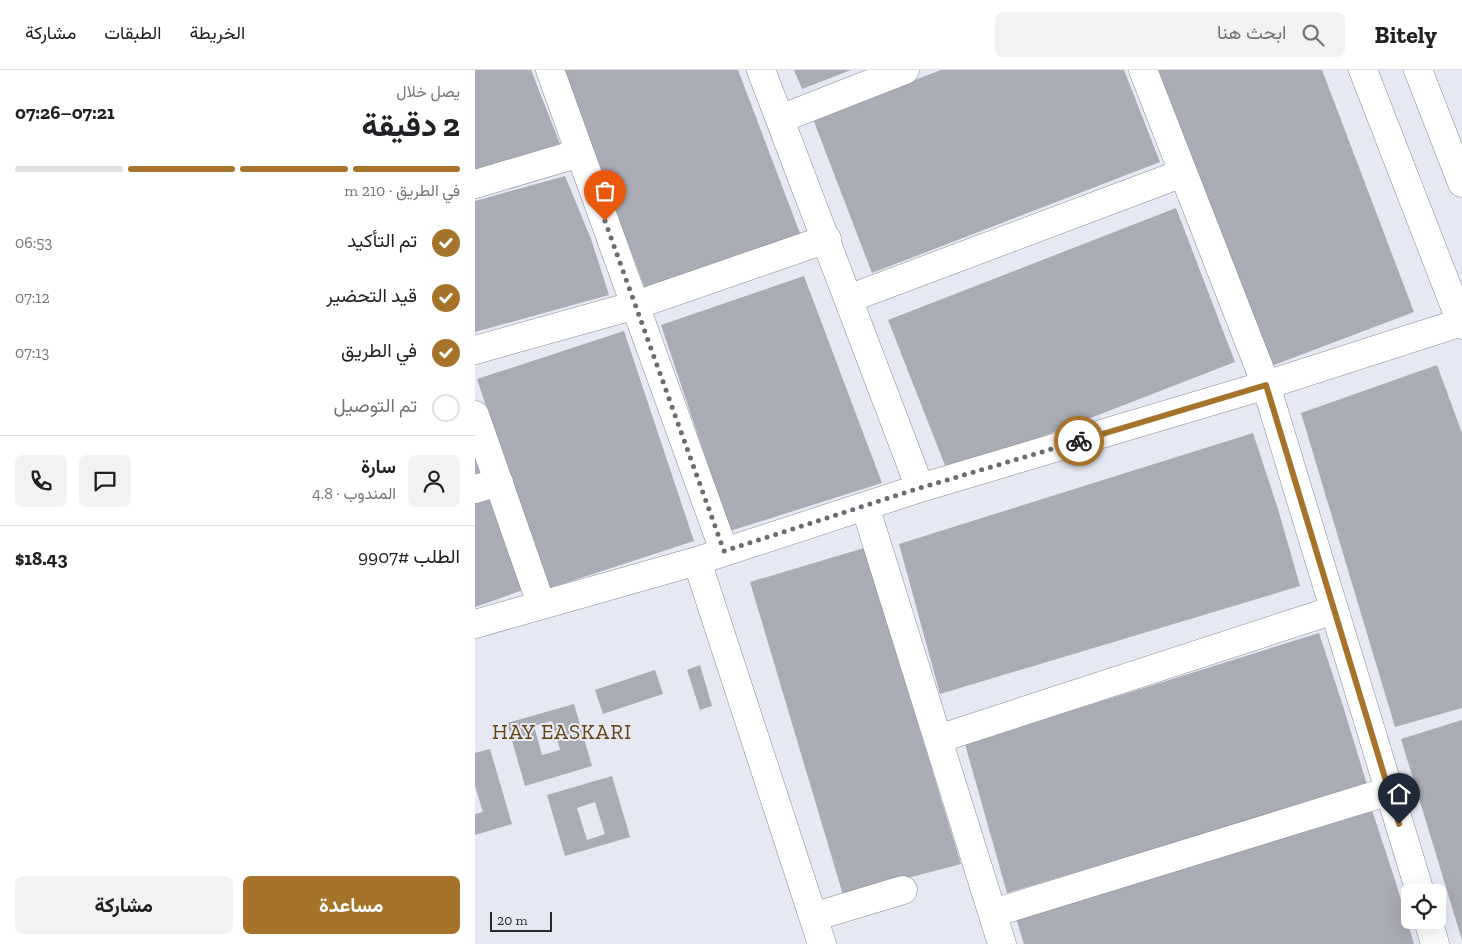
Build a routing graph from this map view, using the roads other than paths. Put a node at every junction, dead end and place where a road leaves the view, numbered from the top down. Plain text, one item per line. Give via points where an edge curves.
1 (550, 70) edge
2 (761, 70) edge
3 (905, 70) edge
4 (1143, 70) edge
5 (1363, 70) edge
6 (1418, 70) edge
7 (780, 119) junction
8 (580, 153) junction
9 (1183, 173) junction
10 (1462, 183) edge
11 (475, 184) edge
12 (827, 239) junction
13 (849, 299) junction
14 (636, 305) junction
15 (1462, 323) edge
16 (475, 350) edge
17 (1266, 385) junction
18 (475, 416) edge
19 (487, 486) edge
20 (920, 488) junction
21 (865, 506) junction
22 (724, 551) junction
23 (697, 561) junction
24 (541, 604) junction
25 (1334, 610) junction
26 (475, 624) edge
27 (938, 739) junction
28 (1389, 791) junction
29 (1418, 884) edge
30 (903, 890) dead end
31 (993, 913) junction
32 (813, 918) junction
33 (1431, 929) edge
34 (821, 944) edge
35 (1002, 944) edge
36 (1435, 944) edge

1 - 8 street
2 - 7 street
3 - 7 street
4 - 9 street
5 - 15 street
6 - 10 street
7 - 12 street
8 - 11 street
8 - 14 street
9 - 13 street
9 - 17 street
12 - 13 street
12 - 14 street
13 - 20 street
14 - 16 street
14 - 22 street
15 - 17 street
17 - 20 street
17 - 25 street
18 - 19 street
19 - 24 street
20 - 21 street
21 - 22 street
21 - 27 street
22 - 23 street
23 - 24 street
23 - 32 street
24 - 26 street
25 - 27 street
25 - 28 street
27 - 31 street
28 - 29 street
28 - 31 street
30 - 32 street
31 - 35 street
32 - 34 street
33 - 36 street

